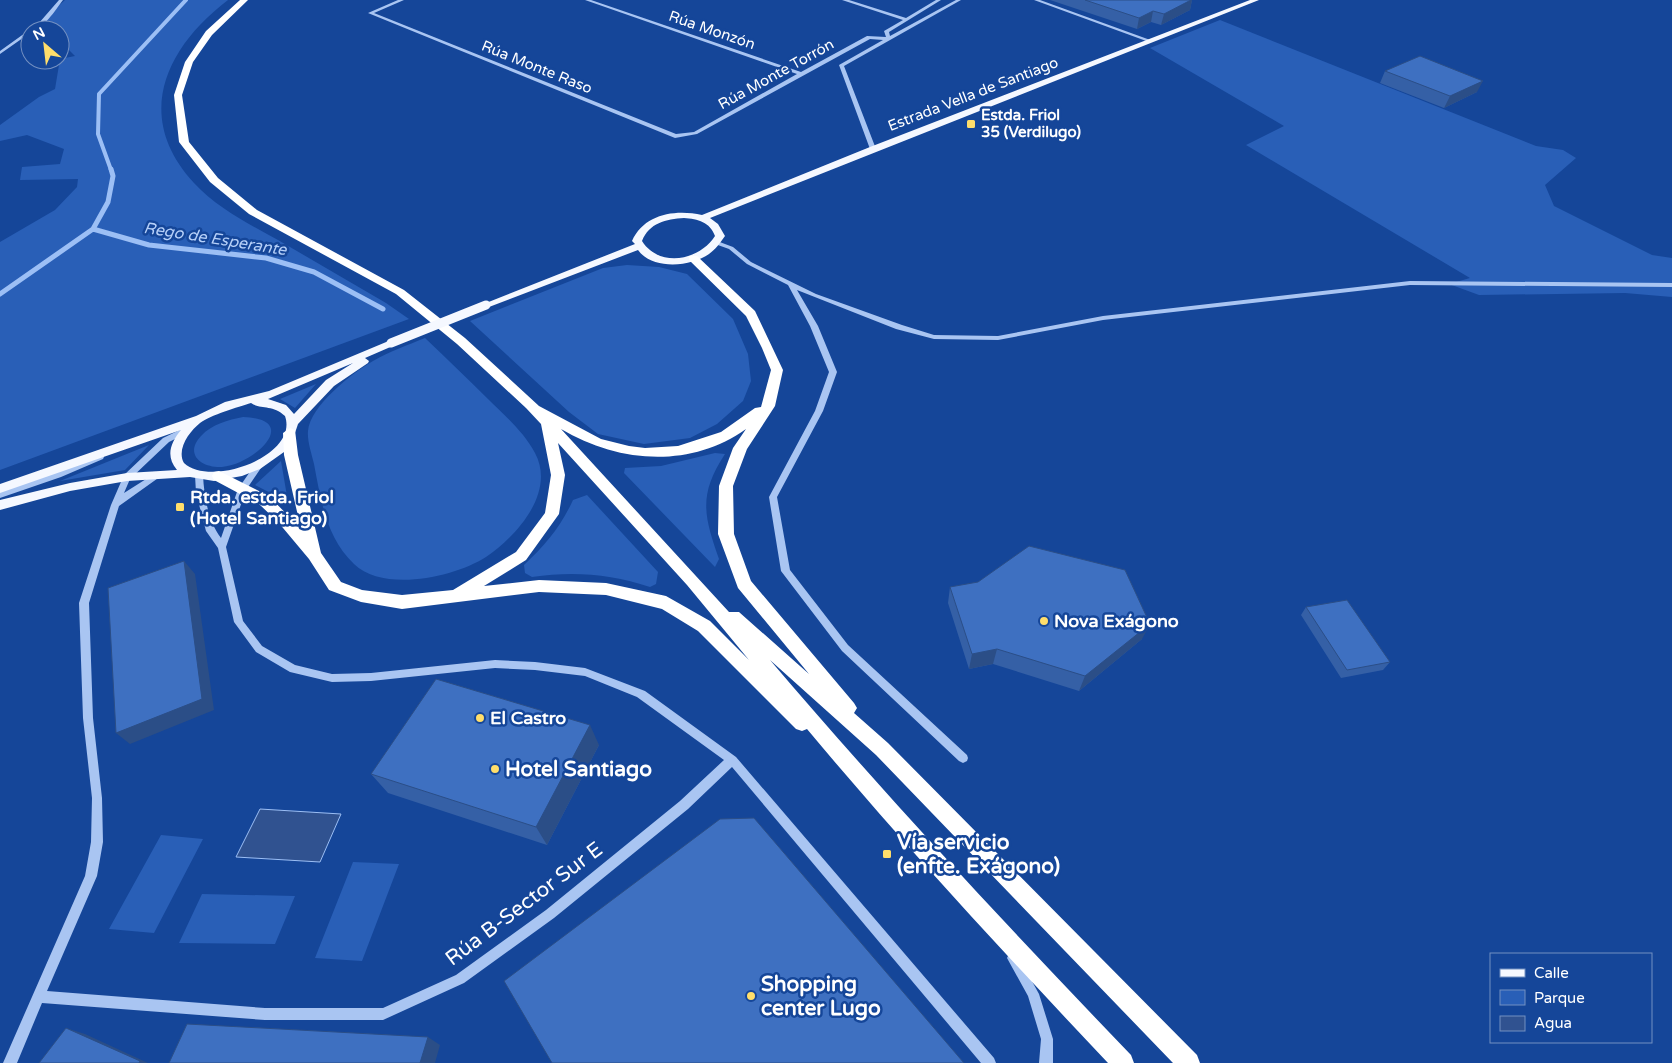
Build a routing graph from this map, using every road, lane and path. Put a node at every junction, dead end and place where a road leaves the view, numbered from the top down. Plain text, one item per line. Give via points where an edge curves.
1 (61, 0) edge
2 (244, 0) edge
3 (402, 0) edge
4 (586, 0) edge
5 (844, 0) edge
6 (939, 0) edge
7 (959, 0) edge
8 (1036, 0) edge
9 (1256, 0) edge
10 (906, 19) junction
11 (44, 20) edge
12 (869, 37) junction
13 (20, 39) edge
14 (889, 39) junction
15 (1151, 41) junction
16 (0, 53) edge
17 (800, 74) junction
18 (695, 133) joint
19 (873, 149) junction
20 (703, 218) junction
21 (717, 244) junction
22 (639, 246) junction
23 (693, 258) junction
24 (791, 285) junction
25 (1672, 285) edge
26 (391, 342) junction
27 (245, 402) junction
28 (531, 405) junction
29 (768, 406) junction
30 (200, 419) junction
31 (547, 425) junction
32 (291, 428) junction
33 (188, 429) junction
34 (130, 444) junction
35 (262, 462) junction
36 (195, 474) junction
37 (158, 476) junction
38 (218, 476) junction
39 (127, 477) junction
40 (0, 489) edge
41 (242, 489) junction
42 (0, 495) edge
43 (0, 505) edge
44 (115, 505) junction
45 (222, 547) junction
46 (314, 555) junction
47 (693, 581) junction
48 (456, 595) junction
49 (882, 749) junction
50 (963, 758) dead end
51 (732, 760) junction
52 (854, 772) junction
53 (1000, 934) junction
54 (40, 997) junction
55 (10, 1063) edge
56 (989, 1063) edge
57 (1046, 1063) edge
58 (1123, 1063) edge
59 (1189, 1063) edge

1 - 11 street
2 - 28 highway via 208,33 189,62 178,95 184,142 214,180 253,212 400,292 461,341
3 - 18 street, Rúa Monte Raso via 370,13 675,136
4 - 17 street, Rúa Monzón
5 - 10 street
6 - 10 street, Rúa Monte Torrón
7 - 14 street
8 - 15 street
9 - 15 main road, Estrada Vella de Santiago
10 - 12 street, Rúa Monte Torrón
10 - 14 street, Rúa Monte Torrón via 886,32
12 - 14 street
12 - 17 street, Rúa Monte Torrón
13 - 16 street
14 - 19 street via 841,65
15 - 19 main road, Estrada Vella de Santiago
17 - 18 street, Rúa Monte Torrón
19 - 20 main road, Estrada Vella de Santiago
20 - 21 main road via 718,229
20 - 22 main road, Estrada Vella de Santiago via 673,216 652,222 639,234
21 - 23 main road via 712,250
21 - 24 street via 730,248
22 - 23 main road via 655,258
22 - 26 main road, bridge
23 - 29 highway via 751,314 777,370
24 - 25 street via 899,328 934,337 998,338 1103,318 1410,283
24 - 50 street via 814,326 833,372 820,411 773,497 786,571 845,648
26 - 27 main road via 272,394
26 - 32 main road via 330,383
27 - 30 main road via 214,411
27 - 32 main road via 263,401 278,405 288,412
28 - 29 highway via 594,441 616,450 646,455 691,448 726,434
28 - 31 highway
29 - 49 highway via 740,448 726,486 726,534 744,584
30 - 33 main road
30 - 34 main road
31 - 47 highway
31 - 48 highway via 558,475 552,514 520,556
32 - 35 main road via 274,453
32 - 46 highway via 291,455
33 - 36 main road via 176,450 176,460 182,468
33 - 39 street via 166,440
34 - 40 main road
34 - 42 street via 58,475
35 - 38 main road
35 - 41 street
36 - 37 main road
36 - 38 main road
36 - 45 street via 210,531
37 - 39 main road
37 - 44 street
38 - 41 highway
39 - 43 main road via 70,487
39 - 44 street
41 - 45 street
41 - 46 highway via 264,500
44 - 54 street via 84,603 97,842 91,876
45 - 51 street via 239,622 260,649 293,669 332,678 495,664 585,672 641,694
46 - 48 highway via 335,586 361,596 402,602
47 - 49 highway
47 - 52 highway
48 - 52 highway via 539,586 606,589 666,603 704,626
49 - 59 highway
51 - 54 street, Rúa B-Sector Sur E via 684,805 550,914 460,979 383,1014 265,1014
51 - 56 street
52 - 53 highway
53 - 57 street via 1033,994 1047,1039
53 - 58 highway
54 - 55 street

